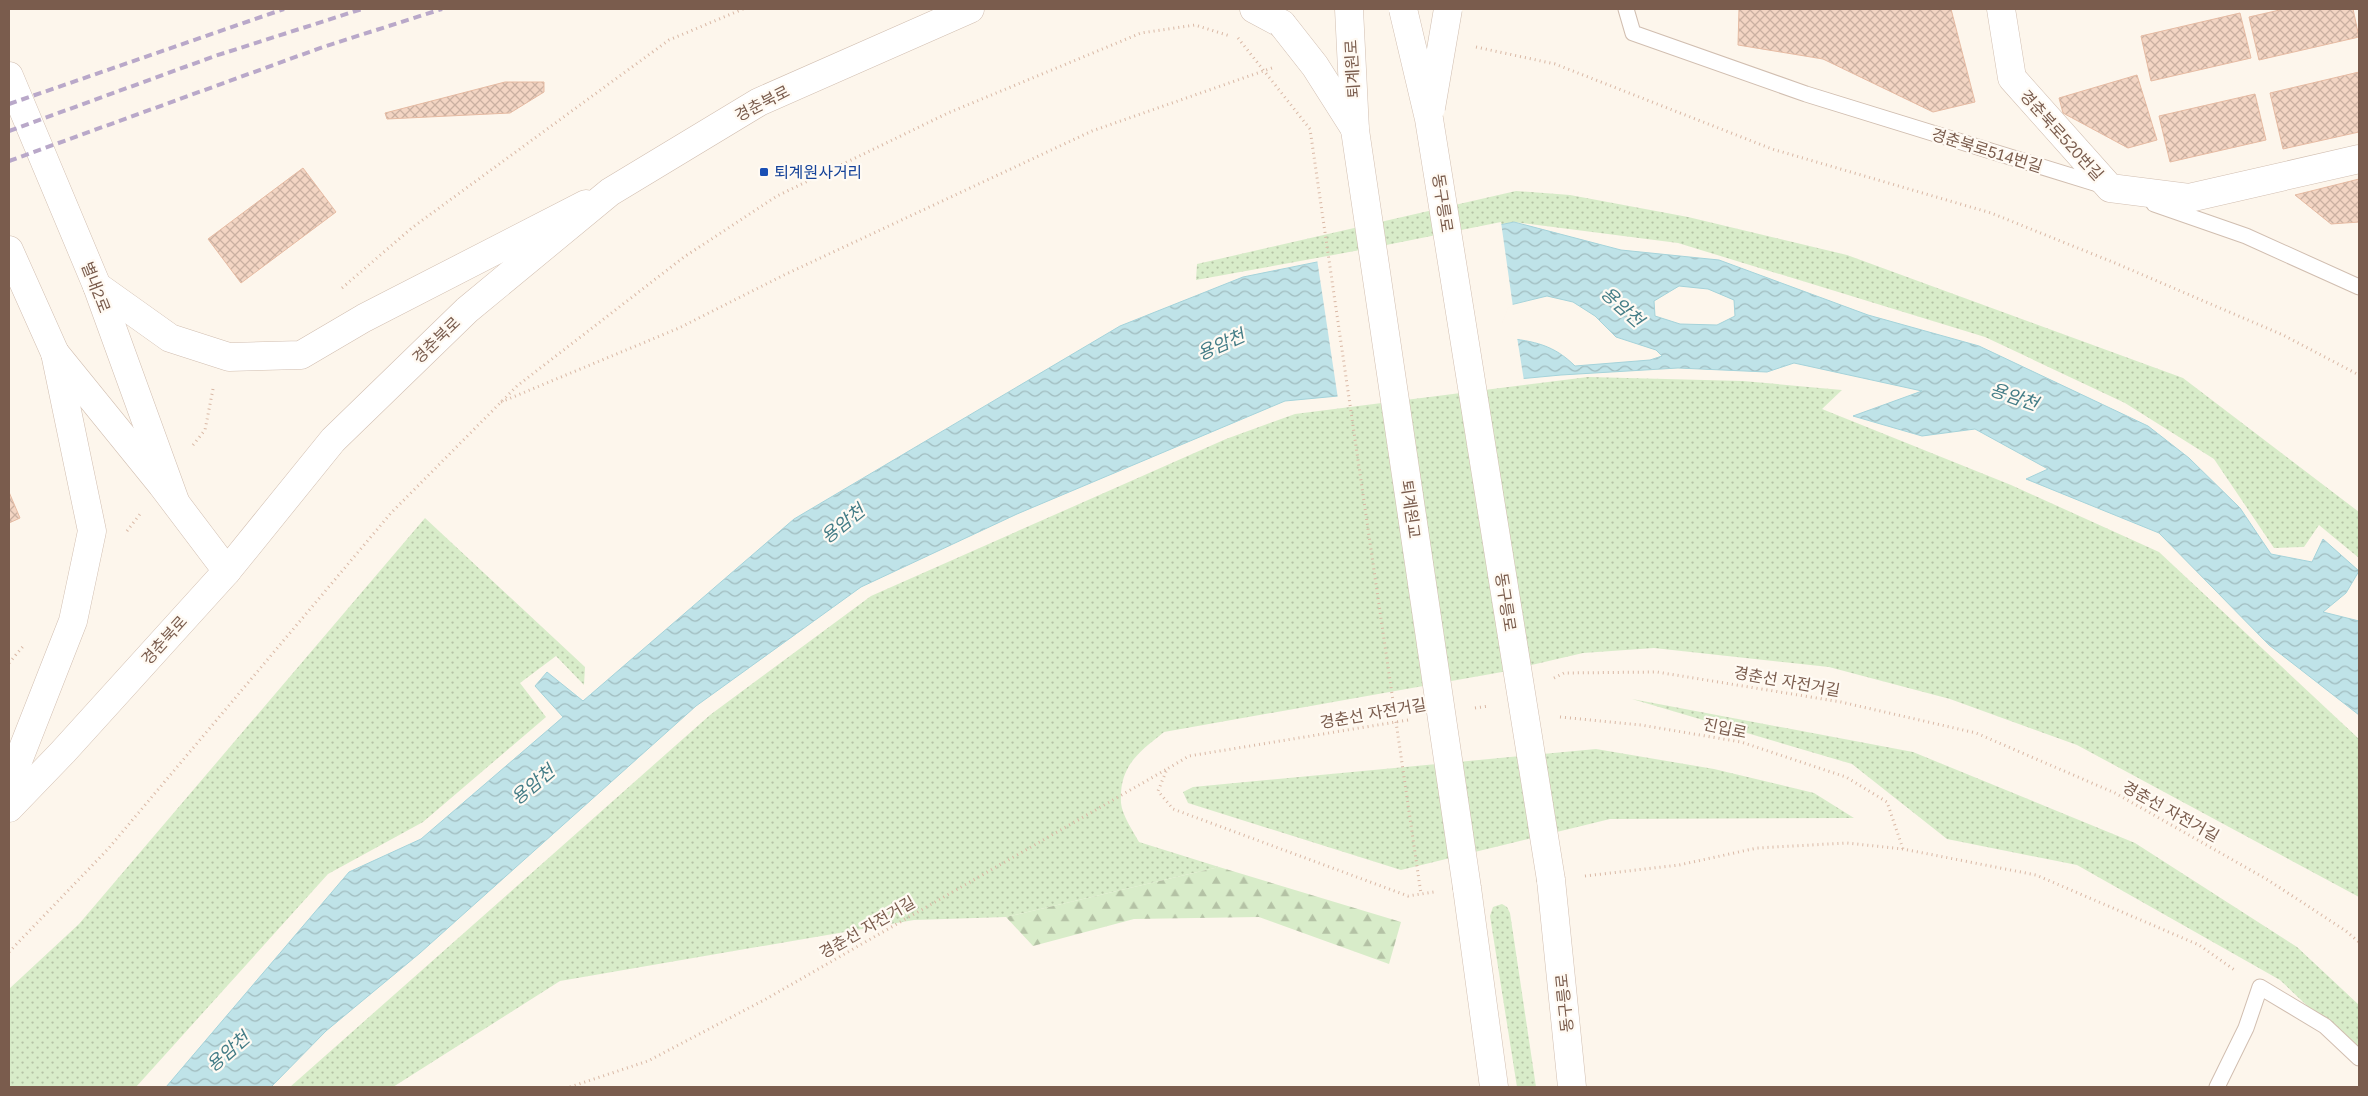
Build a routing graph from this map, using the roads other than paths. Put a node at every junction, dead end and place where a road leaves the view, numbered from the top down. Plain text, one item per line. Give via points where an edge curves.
1 (970, 9) edge
2 (1254, 9) edge
3 (1349, 9) edge
4 (1403, 9) edge
5 (1448, 9) edge
6 (1626, 9) edge
7 (2001, 9) edge
8 (9, 76) edge
9 (1429, 119) junction
10 (1355, 130) junction
11 (2359, 159) edge
12 (2110, 188) junction
13 (610, 192) junction
14 (9, 250) edge
15 (98, 286) junction
16 (2359, 287) edge
17 (56, 352) junction
18 (174, 501) junction
19 (227, 571) junction
20 (9, 784) edge
21 (9, 808) edge
22 (2359, 1058) edge
23 (1494, 1087) edge
24 (1572, 1087) edge
25 (2217, 1087) edge

1 - 13 street, 경춘북로 via 760,102
2 - 10 street, bridge via 1282,24 1315,66
3 - 10 street, 퇴계원로, bridge
4 - 9 street, bridge
5 - 9 street, bridge
6 - 12 lane, 경춘북로514번길 via 1633,33 1806,94
7 - 12 street, 경춘북로520번길 via 2012,78
8 - 15 street, 별내2로
9 - 24 street, 동구릉로, bridge via 1551,880
10 - 23 street, 퇴계원교, bridge
11 - 12 street, 경춘북로520번길 via 2189,198
12 - 16 lane, 경춘북로514번길 via 2246,236
13 - 15 street via 364,318 301,355 229,357 170,338
13 - 19 street, 경춘북로 via 467,310 333,440
14 - 17 street, 별내2로
15 - 18 street, 별내2로
17 - 18 street, 별내2로
17 - 20 street via 92,531 73,621
18 - 19 street, 별내2로
19 - 21 street, 경춘북로
22 - 25 lane via 2326,1026 2260,987 2246,1028

